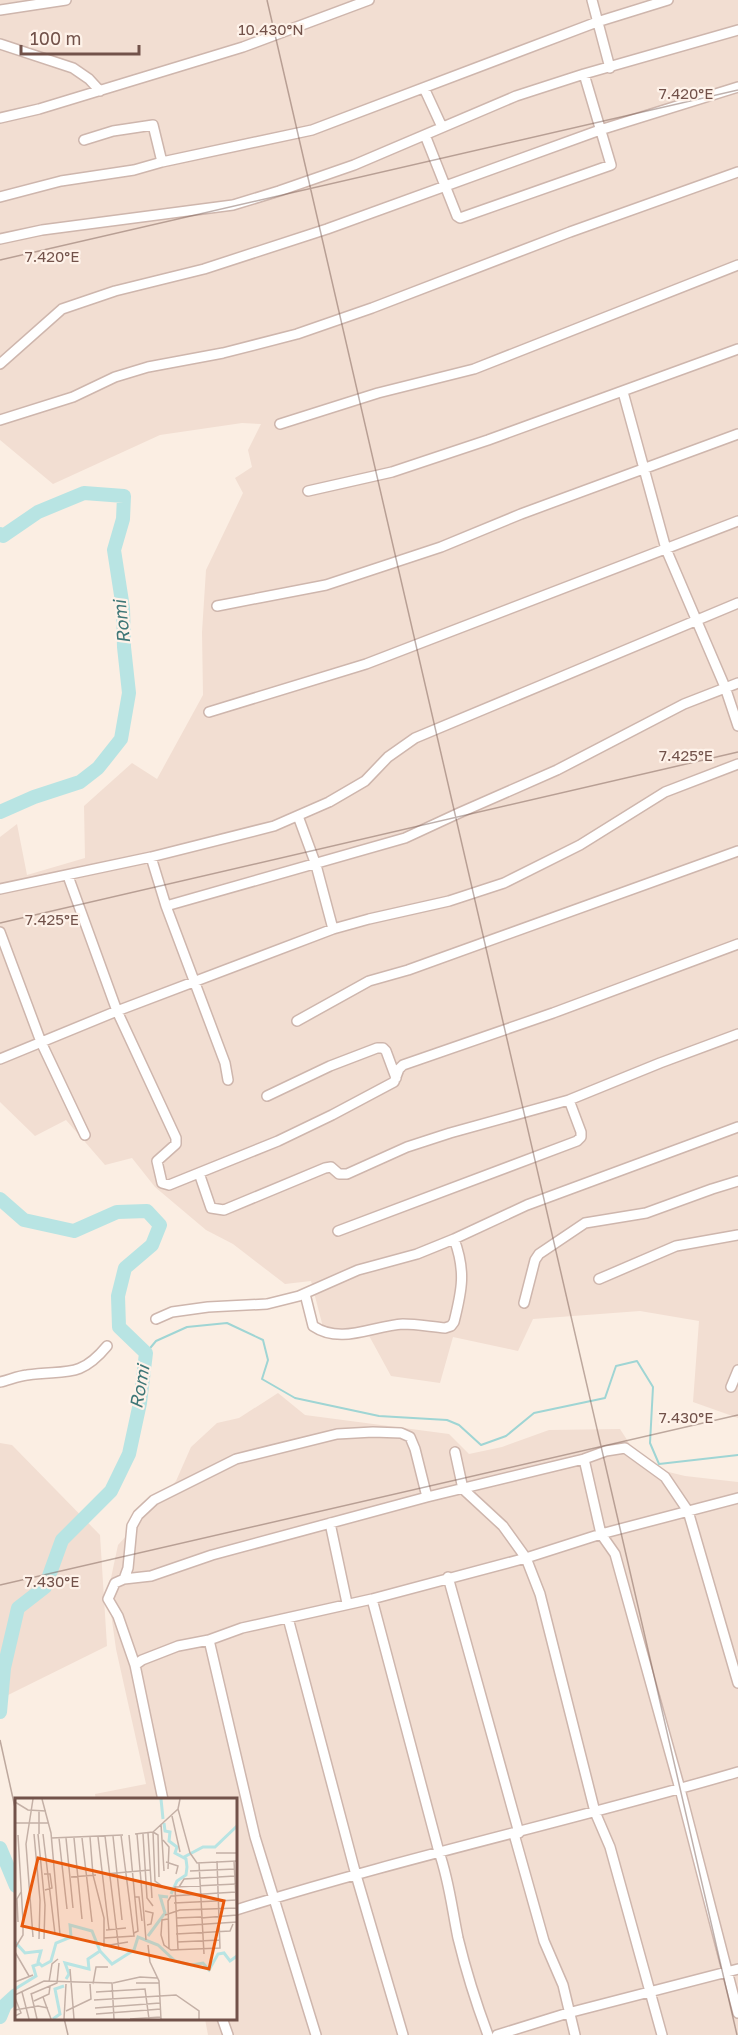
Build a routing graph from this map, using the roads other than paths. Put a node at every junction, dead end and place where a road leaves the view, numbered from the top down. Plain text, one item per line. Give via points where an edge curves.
1 (66, 0) edge
2 (369, 0) edge
3 (592, 0) edge
4 (669, 0) edge
5 (0, 10) edge
6 (597, 22) junction
7 (738, 30) edge
8 (0, 44) edge
9 (610, 68) junction
10 (584, 74) junction
11 (738, 87) edge
12 (423, 88) junction
13 (100, 91) junction
14 (0, 118) edge
15 (442, 127) junction
16 (600, 130) junction
17 (425, 135) junction
18 (84, 140) dead end
19 (162, 162) junction
20 (738, 172) edge
21 (445, 185) junction
22 (0, 197) edge
23 (0, 239) edge
24 (738, 265) edge
25 (738, 349) edge
26 (0, 364) edge
27 (623, 392) junction
28 (0, 420) edge
29 (280, 424) dead end
30 (738, 434) edge
31 (643, 470) junction
32 (308, 491) dead end
33 (738, 521) edge
34 (666, 549) junction
35 (738, 603) edge
36 (217, 606) dead end
37 (696, 620) junction
38 (738, 683) edge
39 (725, 687) junction
40 (209, 712) dead end
41 (738, 726) edge
42 (738, 764) edge
43 (298, 816) junction
44 (738, 851) edge
45 (151, 857) junction
46 (316, 865) junction
47 (68, 876) junction
48 (0, 889) edge
49 (166, 906) junction
50 (333, 929) junction
51 (0, 932) edge
52 (738, 944) edge
53 (194, 983) junction
54 (117, 1011) junction
55 (297, 1021) dead end
56 (738, 1034) edge
57 (41, 1042) junction
58 (0, 1059) edge
59 (396, 1078) junction
60 (228, 1080) dead end
61 (267, 1096) dead end
62 (568, 1100) junction
63 (738, 1127) edge
64 (85, 1136) dead end
65 (199, 1173) junction
66 (738, 1181) edge
67 (338, 1231) dead end
68 (738, 1235) edge
69 (454, 1239) junction
70 (599, 1279) dead end
71 (305, 1293) junction
72 (524, 1303) dead end
73 (156, 1319) dead end
74 (107, 1346) dead end
75 (738, 1370) edge
76 (0, 1383) edge
77 (731, 1387) dead end
78 (455, 1452) dead end
79 (584, 1458) junction
80 (464, 1489) junction
81 (428, 1497) junction
82 (738, 1498) edge
83 (688, 1511) junction
84 (330, 1523) junction
85 (601, 1534) junction
86 (526, 1558) junction
87 (448, 1577) junction
88 (124, 1579) junction
89 (372, 1599) junction
90 (347, 1604) junction
91 (288, 1618) junction
92 (209, 1640) junction
93 (135, 1665) junction
94 (738, 1683) edge
95 (738, 1772) edge
96 (680, 1789) junction
97 (163, 1798) edge
98 (595, 1812) junction
99 (517, 1833) junction
100 (439, 1852) junction
101 (356, 1875) junction
102 (273, 1898) junction
103 (237, 1910) edge
104 (738, 1969) edge
105 (726, 1972) junction
106 (650, 1991) junction
107 (568, 2013) junction
108 (738, 2013) edge
109 (222, 2020) edge
110 (228, 2035) edge
111 (316, 2035) edge
112 (403, 2035) edge
113 (488, 2035) edge
114 (497, 2035) edge
115 (575, 2035) edge
116 (662, 2035) edge

1 - 5 street
2 - 13 street via 243,47
3 - 6 street
4 - 6 street
6 - 9 street
6 - 12 street
7 - 9 street
8 - 13 street via 73,68
9 - 10 street
10 - 15 street via 516,96
10 - 16 street
11 - 16 street
12 - 15 street
12 - 19 street via 312,130
13 - 14 street
15 - 17 street
16 - 21 street
16 - 21 street via 610,165 465,218 457,216
17 - 21 street
17 - 23 street via 354,165 233,205
18 - 19 street via 153,125
19 - 22 street
20 - 28 street via 372,308 223,352 148,367
21 - 26 street via 204,269 62,309
24 - 29 street via 474,369 378,393
25 - 27 street
27 - 31 street
27 - 32 street via 392,472
30 - 31 street
31 - 34 street
31 - 36 street via 441,547 326,585
33 - 34 street
34 - 37 street
34 - 40 street via 366,663
35 - 37 street
37 - 39 street
37 - 43 street via 415,738 388,757 365,781
38 - 39 street
39 - 41 street
39 - 46 street via 557,770 405,838
42 - 50 street via 664,792 580,844 504,883 449,901
43 - 45 street via 274,826
43 - 46 street
44 - 55 street via 369,981
45 - 47 street
45 - 49 street
46 - 49 street
46 - 50 street
47 - 48 street
47 - 54 street
49 - 53 street
50 - 53 street
51 - 57 street
52 - 59 street via 403,1065
53 - 54 street
53 - 60 street
54 - 57 street
54 - 65 street via 176,1137 176,1144 157,1161 162,1183 170,1185
56 - 62 street
57 - 58 street
57 - 64 street
59 - 61 street via 382,1047
59 - 65 street via 332,1115
62 - 65 street via 407,1147 347,1174 326,1168 224,1210 212,1208
62 - 67 street via 581,1132 577,1141
63 - 69 street via 527,1205
66 - 72 street via 646,1213 585,1223 539,1254
68 - 70 street via 676,1246
69 - 71 street via 358,1270
69 - 71 street via 463,1270 451,1326 403,1324 330,1335 313,1326
71 - 73 street via 267,1304 208,1307 172,1312
74 - 76 street via 95,1360 67,1373 26,1375
75 - 77 street
78 - 80 street
79 - 80 street
79 - 83 street via 625,1448 665,1477
79 - 85 street
80 - 81 street
80 - 86 street via 503,1526
81 - 84 street
81 - 88 street via 416,1449 410,1437 400,1433 337,1434 236,1459 154,1500 138,1515 132,1526
82 - 83 street
83 - 85 street
83 - 94 street
84 - 88 street via 151,1576
84 - 90 street
85 - 86 street
85 - 96 street via 615,1554
86 - 87 street
86 - 98 street via 540,1594
87 - 89 street
87 - 99 street
88 - 93 street via 115,1583 108,1599
89 - 90 street
89 - 100 street
90 - 91 street
91 - 92 street
91 - 101 street
92 - 93 street via 178,1646
92 - 102 street
93 - 97 street
95 - 96 street
96 - 98 street
96 - 105 street
98 - 99 street
98 - 106 street via 610,1847
99 - 100 street
99 - 107 street via 544,1941 563,1985
100 - 101 street
100 - 113 street via 471,1987
101 - 102 street
101 - 112 street
102 - 103 street
102 - 111 street
104 - 105 street
105 - 106 street
105 - 108 street
106 - 107 street
106 - 116 street
107 - 114 street
107 - 115 street
109 - 110 street

